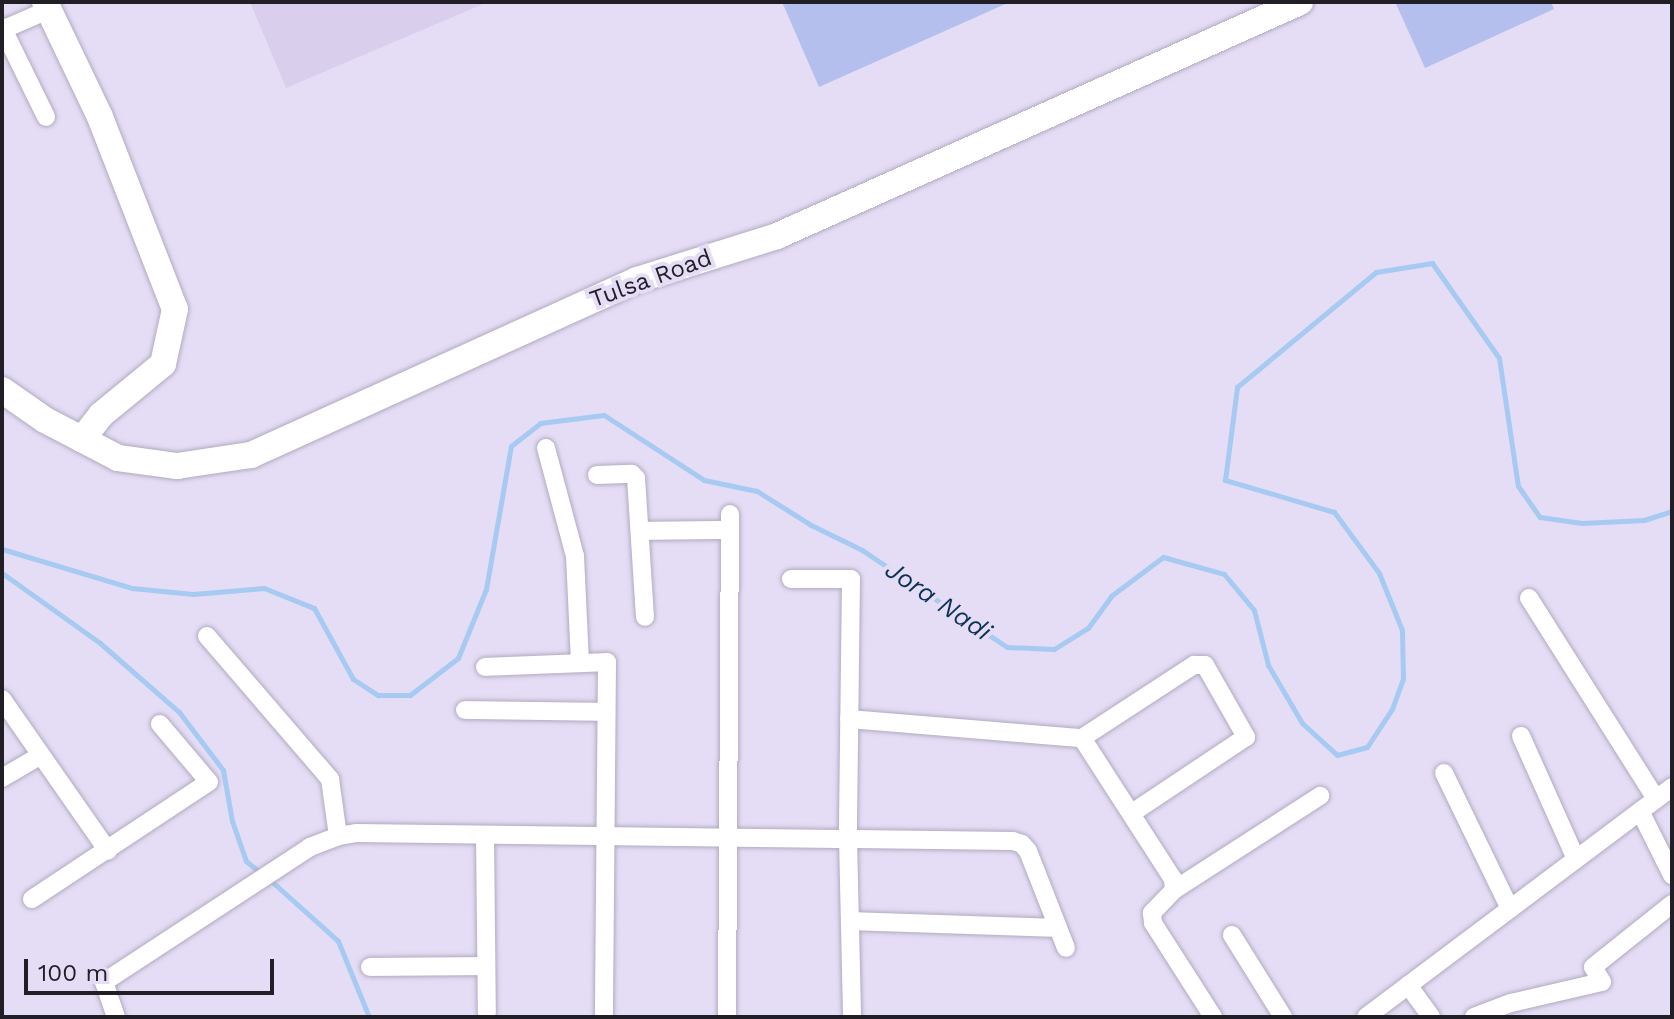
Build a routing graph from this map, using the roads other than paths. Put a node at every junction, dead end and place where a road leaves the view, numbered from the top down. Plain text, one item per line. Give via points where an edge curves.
1 (1300, 2) edge
2 (46, 6) edge
3 (2, 29) edge
4 (46, 117) dead end
5 (2, 390) edge
6 (82, 439) junction
7 (546, 448) dead end
8 (597, 475) dead end
9 (642, 531) junction
10 (791, 579) dead end
11 (1529, 598) dead end
12 (645, 617) dead end
13 (207, 636) dead end
14 (580, 663) junction
15 (485, 667) dead end
16 (2, 699) edge
17 (465, 710) dead end
18 (606, 712) junction
19 (849, 719) junction
20 (160, 724) dead end
21 (1521, 736) dead end
22 (1082, 738) junction
23 (41, 755) junction
24 (1444, 773) dead end
25 (2, 778) edge
26 (1672, 787) edge
27 (1320, 796) dead end
28 (1656, 799) junction
29 (1640, 811) junction
30 (1132, 813) junction
31 (485, 835) junction
32 (338, 836) junction
33 (605, 836) junction
34 (727, 837) junction
35 (848, 838) junction
36 (108, 851) junction
37 (1576, 859) junction
38 (1672, 875) edge
39 (1174, 890) junction
40 (32, 899) dead end
41 (1672, 904) edge
42 (1510, 909) junction
43 (850, 921) junction
44 (1058, 928) junction
45 (1232, 935) dead end
46 (1066, 948) dead end
47 (486, 966) junction
48 (370, 967) dead end
49 (1408, 985) junction
50 (487, 1013) dead end
51 (116, 1017) edge
52 (604, 1017) edge
53 (727, 1017) edge
54 (852, 1017) edge
55 (1213, 1017) edge
56 (1283, 1017) edge
57 (1366, 1017) edge
58 (1431, 1017) edge
59 (1474, 1017) edge

1 - 6 street, Tulsa Road via 777,236 637,280 251,455 177,466 118,458
2 - 3 street
2 - 6 street via 100,117 175,309 163,364 101,415
3 - 4 street
5 - 6 street, Tulsa Road
7 - 14 street via 574,545
8 - 9 street via 636,478 637,527
9 - 12 street
9 - 34 street via 730,522
10 - 19 street via 851,579
11 - 28 street
13 - 32 street via 330,779
14 - 15 street
14 - 18 street via 607,662
16 - 23 street
17 - 18 street
18 - 33 street
19 - 22 street
19 - 35 street
20 - 36 street via 209,782
21 - 37 street
22 - 30 street
22 - 30 street via 1194,665 1205,665 1245,731 1244,741
23 - 25 street
23 - 36 street
24 - 42 street
26 - 28 street
27 - 39 street
28 - 29 street
29 - 37 street
29 - 38 street
30 - 39 street via 1173,879
31 - 32 street
31 - 33 street
31 - 47 street
32 - 51 street via 310,847 220,903 104,982
33 - 34 street
33 - 52 street
34 - 35 street
34 - 53 street
35 - 43 street
35 - 44 street via 1022,844
36 - 40 street
37 - 42 street
39 - 55 street via 1152,913 1153,923
41 - 59 street via 1593,967 1602,982
42 - 49 street
43 - 44 street
43 - 54 street
44 - 46 street
45 - 56 street
47 - 48 street
47 - 50 street
49 - 57 street
49 - 58 street

